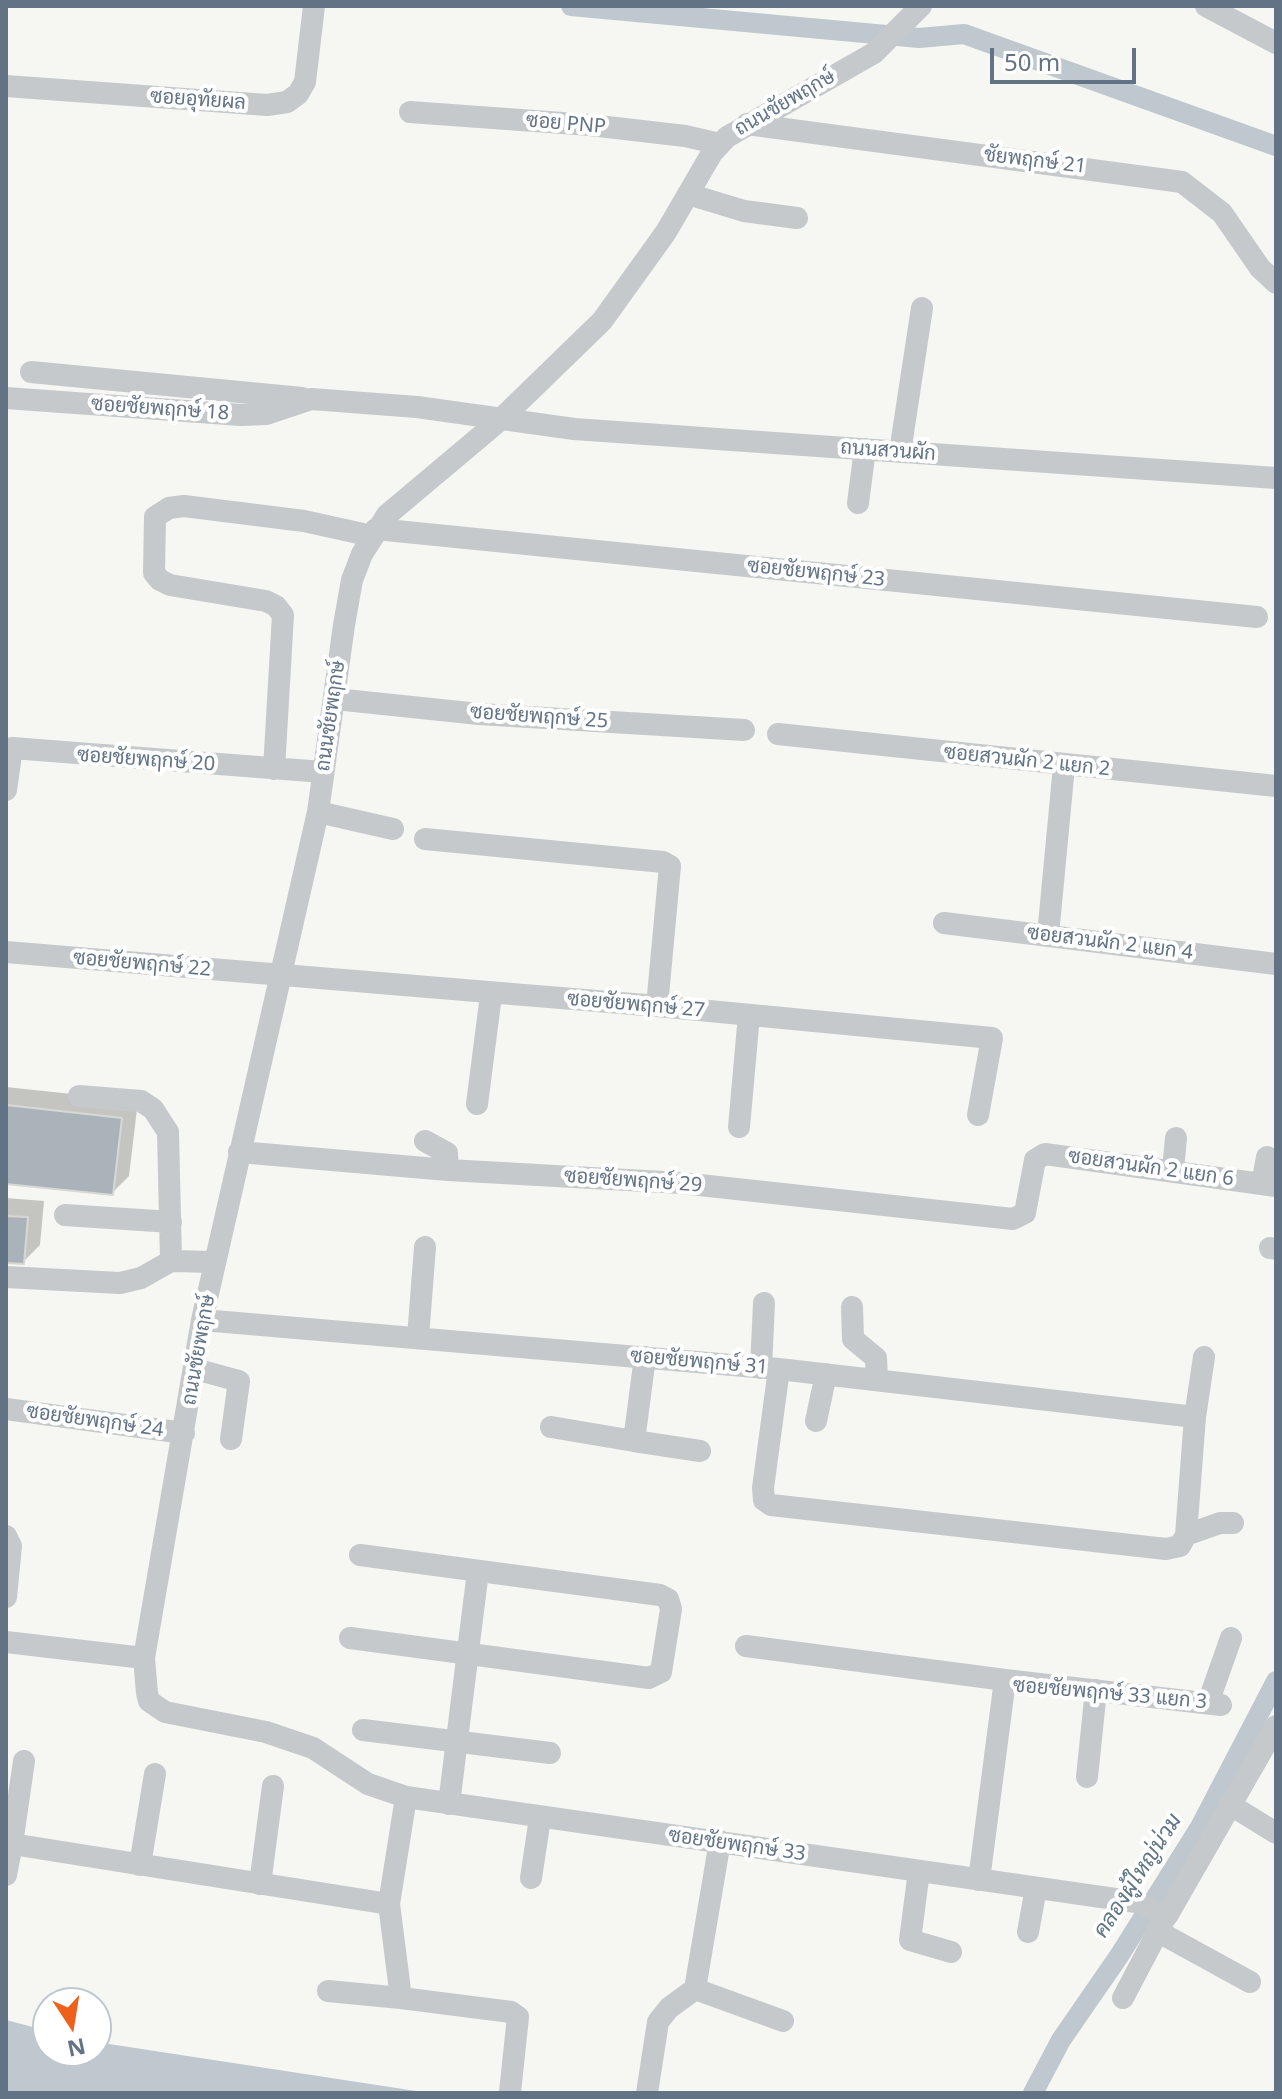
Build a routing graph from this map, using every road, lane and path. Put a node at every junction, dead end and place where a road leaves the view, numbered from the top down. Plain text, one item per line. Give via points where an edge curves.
1 (314, 6) edge
2 (1206, 6) edge
3 (918, 10) edge
4 (1276, 43) edge
5 (6, 86) edge
6 (410, 112) dead end
7 (747, 124) junction
8 (720, 144) junction
9 (688, 194) junction
10 (797, 218) dead end
11 (1276, 283) edge
12 (922, 308) dead end
13 (31, 372) dead end
14 (6, 398) edge
15 (311, 399) junction
16 (500, 420) junction
17 (865, 449) junction
18 (900, 452) junction
19 (1276, 478) edge
20 (858, 503) dead end
21 (374, 533) junction
22 (1257, 617) dead end
23 (335, 699) junction
24 (744, 730) dead end
25 (778, 734) dead end
26 (9, 748) edge
27 (1064, 766) junction
28 (274, 769) junction
29 (323, 772) junction
30 (1276, 786) edge
31 (6, 790) edge
32 (318, 812) junction
33 (393, 829) dead end
34 (425, 839) dead end
35 (944, 923) dead end
36 (1048, 935) junction
37 (6, 952) edge
38 (1276, 964) edge
39 (279, 976) junction
40 (491, 995) junction
41 (657, 1006) junction
42 (749, 1015) junction
43 (79, 1096) dead end
44 (477, 1104) dead end
45 (978, 1115) dead end
46 (739, 1127) dead end
47 (1176, 1138) dead end
48 (425, 1141) dead end
49 (239, 1152) junction
50 (1267, 1157) dead end
51 (448, 1170) junction
52 (1173, 1170) junction
53 (1269, 1185) edge
54 (1025, 1213) joint
55 (65, 1215) dead end
56 (171, 1222) junction
57 (425, 1247) dead end
58 (171, 1261) junction
59 (215, 1262) junction
60 (6, 1277) edge
61 (764, 1303) dead end
62 (852, 1307) dead end
63 (202, 1320) junction
64 (418, 1337) junction
65 (645, 1357) junction
66 (1204, 1357) dead end
67 (770, 1368) junction
68 (195, 1369) junction
69 (826, 1374) junction
70 (877, 1380) junction
71 (6, 1409) edge
72 (1195, 1417) junction
73 (816, 1421) dead end
74 (551, 1427) dead end
75 (184, 1433) junction
76 (231, 1439) dead end
77 (634, 1441) junction
78 (700, 1451) dead end
79 (1233, 1523) dead end
80 (1186, 1535) junction
81 (6, 1536) edge
82 (360, 1555) dead end
83 (478, 1571) junction
84 (6, 1597) edge
85 (350, 1638) dead end
86 (1231, 1638) dead end
87 (6, 1642) edge
88 (746, 1646) dead end
89 (467, 1656) junction
90 (144, 1658) junction
91 (1005, 1680) junction
92 (1096, 1690) junction
93 (1276, 1726) edge
94 (363, 1730) dead end
95 (458, 1741) junction
96 (550, 1753) dead end
97 (24, 1761) dead end
98 (155, 1774) dead end
99 (1087, 1777) dead end
100 (273, 1786) dead end
101 (406, 1797) junction
102 (449, 1804) junction
103 (1229, 1804) junction
104 (540, 1818) junction
105 (1276, 1833) edge
106 (720, 1841) junction
107 (12, 1844) junction
108 (140, 1865) junction
109 (919, 1871) junction
110 (6, 1875) edge
111 (531, 1878) dead end
112 (979, 1880) junction
113 (260, 1884) junction
114 (1036, 1888) junction
115 (389, 1904) junction
116 (1159, 1917) junction
117 (1028, 1932) dead end
118 (951, 1952) dead end
119 (1250, 1982) dead end
120 (695, 1989) junction
121 (328, 1991) dead end
122 (401, 1998) junction
123 (1123, 1998) dead end
124 (783, 2021) dead end
125 (510, 2092) edge
126 (647, 2093) edge

1 - 5 street, ซอยอุทัยผล via 305,82 287,102 267,105
2 - 4 street
3 - 7 street, ถนนชัยพฤกษ์ via 874,53
6 - 8 street, ซอย PNP via 590,125
7 - 8 street, ถนนชัยพฤกษ์
7 - 11 street, ชัยพฤกษ์ 21 via 1182,182 1222,213
8 - 9 street, ถนนชัยพฤกษ์
9 - 10 street via 744,211
9 - 16 street, ถนนชัยพฤกษ์ via 602,321
12 - 18 street
13 - 15 street, ซอยชัยพฤกษ์ 18
14 - 15 street, ซอยชัยพฤกษ์ 18 via 241,415 266,414
15 - 16 street, ซอยชัยพฤกษ์ 18
16 - 17 street, ถนนสวนผัก
16 - 21 street, ถนนชัยพฤกษ์
17 - 18 street, ถนนสวนผัก
17 - 20 street
18 - 19 street, ถนนสวนผัก
21 - 22 street, ซอยชัยพฤกษ์ 23
21 - 23 street, ถนนชัยพฤกษ์ via 352,580
21 - 28 street, ซอยชัยพฤกษ์ 23 via 184,506 155,517 154,573 160,580 266,601 283,615
23 - 24 street, ซอยชัยพฤกษ์ 25 via 479,714
23 - 29 street, ถนนชัยพฤกษ์
25 - 27 street, ซอยสวนผัก 2 แยก 2
26 - 28 street, ซอยชัยพฤกษ์ 20
26 - 31 street, ซอยชัยพฤกษ์ 20
27 - 30 street, ซอยสวนผัก 2 แยก 2
27 - 36 street
28 - 29 street, ซอยชัยพฤกษ์ 20
29 - 32 street, ถนนชัยพฤกษ์
32 - 33 street
32 - 39 street, ถนนชัยพฤกษ์
34 - 41 street via 670,866
35 - 36 street, ซอยสวนผัก 2 แยก 4
36 - 38 street, ซอยสวนผัก 2 แยก 4
37 - 39 street, ซอยชัยพฤกษ์ 22
39 - 40 street, ซอยชัยพฤกษ์ 27
39 - 49 street, ถนนชัยพฤกษ์
40 - 41 street, ซอยชัยพฤกษ์ 27
40 - 44 street
41 - 42 street, ซอยชัยพฤกษ์ 27
42 - 45 street, ซอยชัยพฤกษ์ 27 via 992,1038
42 - 46 street
43 - 56 street via 129,1099 153,1109 171,1144
47 - 52 street
48 - 51 street via 447,1153
49 - 51 street, ซอยชัยพฤกษ์ 29
49 - 59 street, ถนนชัยพฤกษ์
50 - 53 street
51 - 54 street, ซอยชัยพฤกษ์ 29 via 681,1183 1013,1219
52 - 53 street, ซอยสวนผัก 2 แยก 6
52 - 54 street, ซอยสวนผัก 2 แยก 6 via 1040,1155
55 - 56 street
56 - 58 street
57 - 64 street
58 - 59 street
58 - 60 street via 120,1283
59 - 63 street, ถนนชัยพฤกษ์
61 - 67 street
62 - 70 street via 851,1333 876,1358
63 - 64 street, ซอยชัยพฤกษ์ 31
63 - 68 street, ถนนชัยพฤกษ์
64 - 65 street, ซอยชัยพฤกษ์ 31
65 - 67 street, ซอยชัยพฤกษ์ 31
65 - 77 street
66 - 72 street
67 - 69 street, ซอยชัยพฤกษ์ 31
67 - 80 street via 763,1488 764,1500 771,1505 1166,1549 1180,1546
68 - 75 street, ถนนชัยพฤกษ์
68 - 76 street via 239,1381
69 - 70 street, ซอยชัยพฤกษ์ 31
69 - 73 street
70 - 72 street, ซอยชัยพฤกษ์ 31
71 - 75 street, ซอยชัยพฤกษ์ 24
72 - 80 street
74 - 77 street
75 - 90 street, ถนนชัยพฤกษ์
77 - 78 street
79 - 80 street
81 - 84 street via 11,1546
82 - 83 street
83 - 89 street
83 - 89 street via 660,1595 671,1609 661,1672 649,1678
85 - 89 street
86 - 92 street, ซอยชัยพฤกษ์ 33 แยก 3 via 1214,1704
87 - 90 street
88 - 91 street
89 - 95 street
90 - 101 street, ซอยชัยพฤกษ์ 33 via 149,1701 165,1712 266,1732 313,1748 368,1784
91 - 92 street, ซอยชัยพฤกษ์ 33 แยก 3
91 - 112 street, ซอยชัยพฤกษ์ 33 แยก 3
92 - 99 street
93 - 103 street
94 - 95 street
95 - 96 street
95 - 102 street
97 - 107 street
98 - 108 street
100 - 113 street
101 - 102 street, ซอยชัยพฤกษ์ 33
101 - 115 street
102 - 104 street, ซอยชัยพฤกษ์ 33
103 - 105 street
103 - 116 street
104 - 106 street, ซอยชัยพฤกษ์ 33
104 - 111 street
106 - 109 street, ซอยชัยพฤกษ์ 33
106 - 120 street
107 - 108 street
107 - 110 street
108 - 113 street
109 - 112 street, ซอยชัยพฤกษ์ 33
109 - 118 street via 910,1940
112 - 114 street, ซอยชัยพฤกษ์ 33
113 - 115 street
114 - 116 street, ซอยชัยพฤกษ์ 33
114 - 117 street
115 - 122 street
116 - 119 street, ซอยชัยพฤกษ์ 33
116 - 123 street
120 - 124 street
120 - 126 street via 658,2022
121 - 122 street
122 - 125 street via 518,2017

